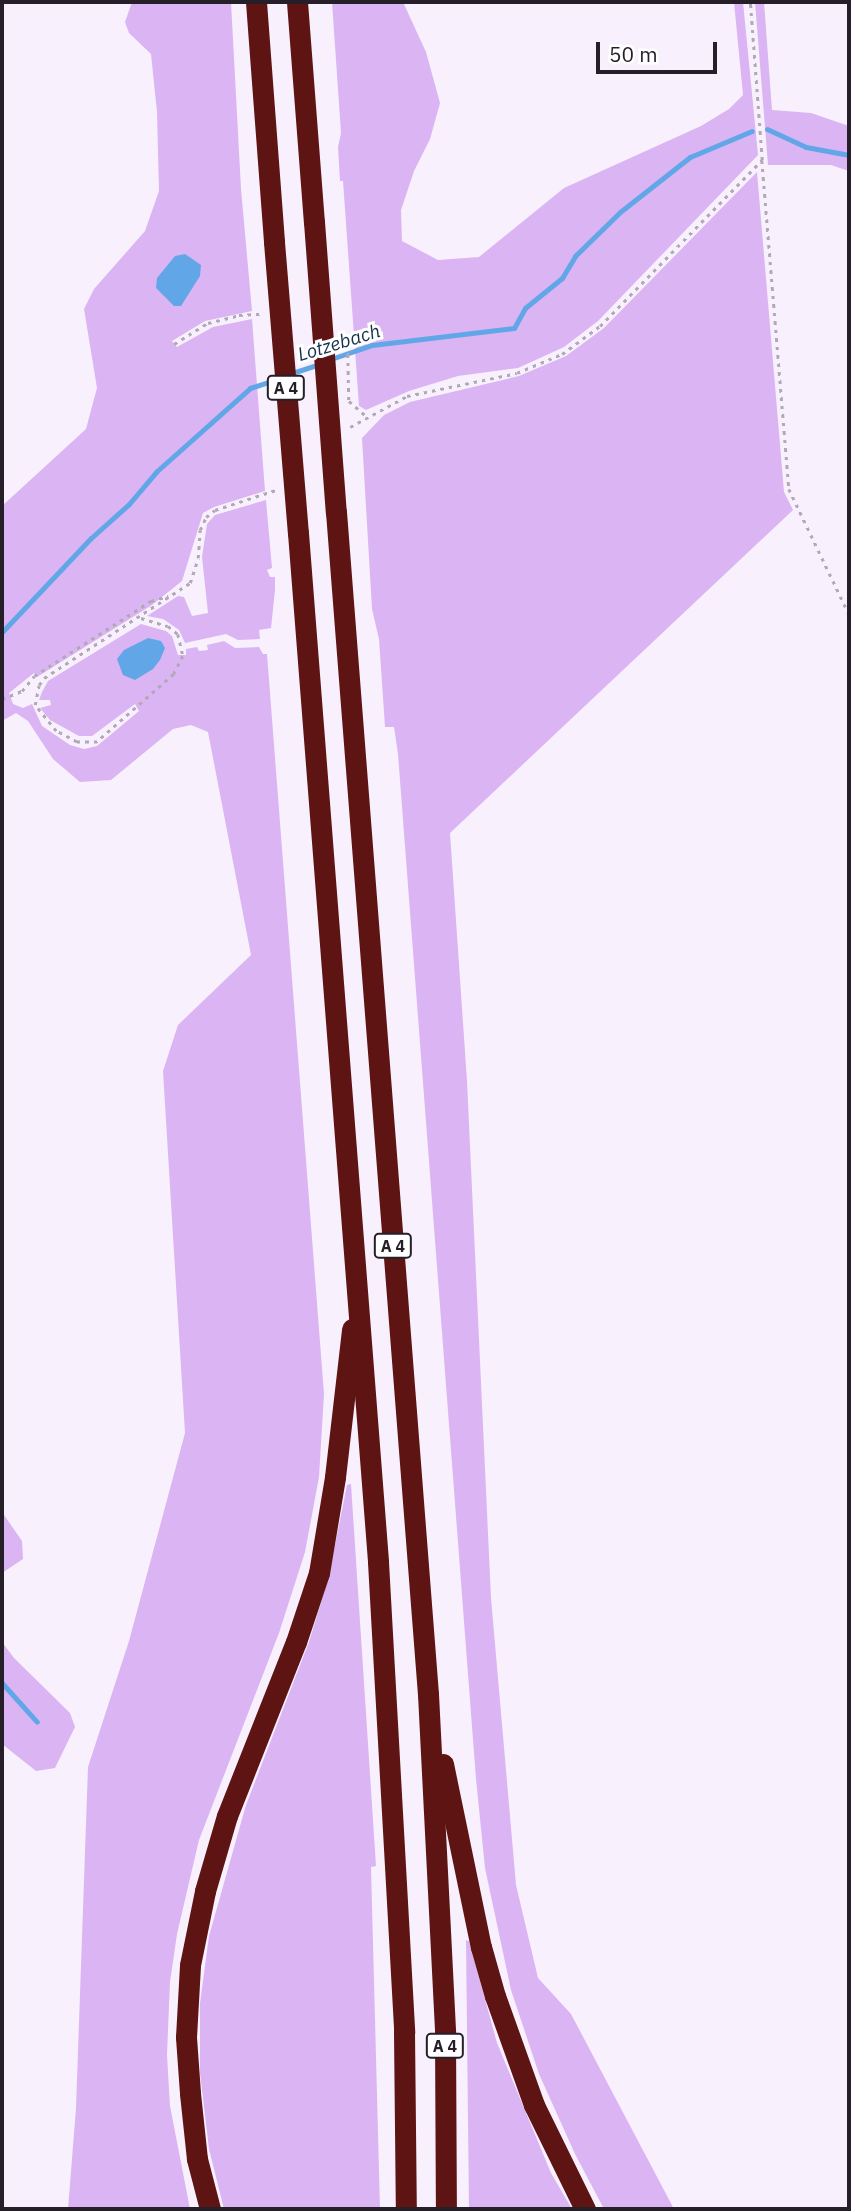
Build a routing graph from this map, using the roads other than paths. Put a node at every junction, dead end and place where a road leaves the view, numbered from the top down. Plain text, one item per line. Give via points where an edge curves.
1 (256, 2) edge
2 (297, 2) edge
3 (358, 1278) junction
4 (428, 1694) junction
5 (210, 2209) edge
6 (406, 2209) edge
7 (446, 2209) edge
8 (585, 2209) edge

1 - 3 highway, A 4, bridge
2 - 4 highway, A 4, bridge
3 - 5 highway via 319,1573 227,1816 190,1965 186,2037 190,2093 197,2159
3 - 6 highway, A 4 via 398,1887
4 - 7 highway, A 4 via 445,2035
4 - 8 highway via 495,1996 534,2105

